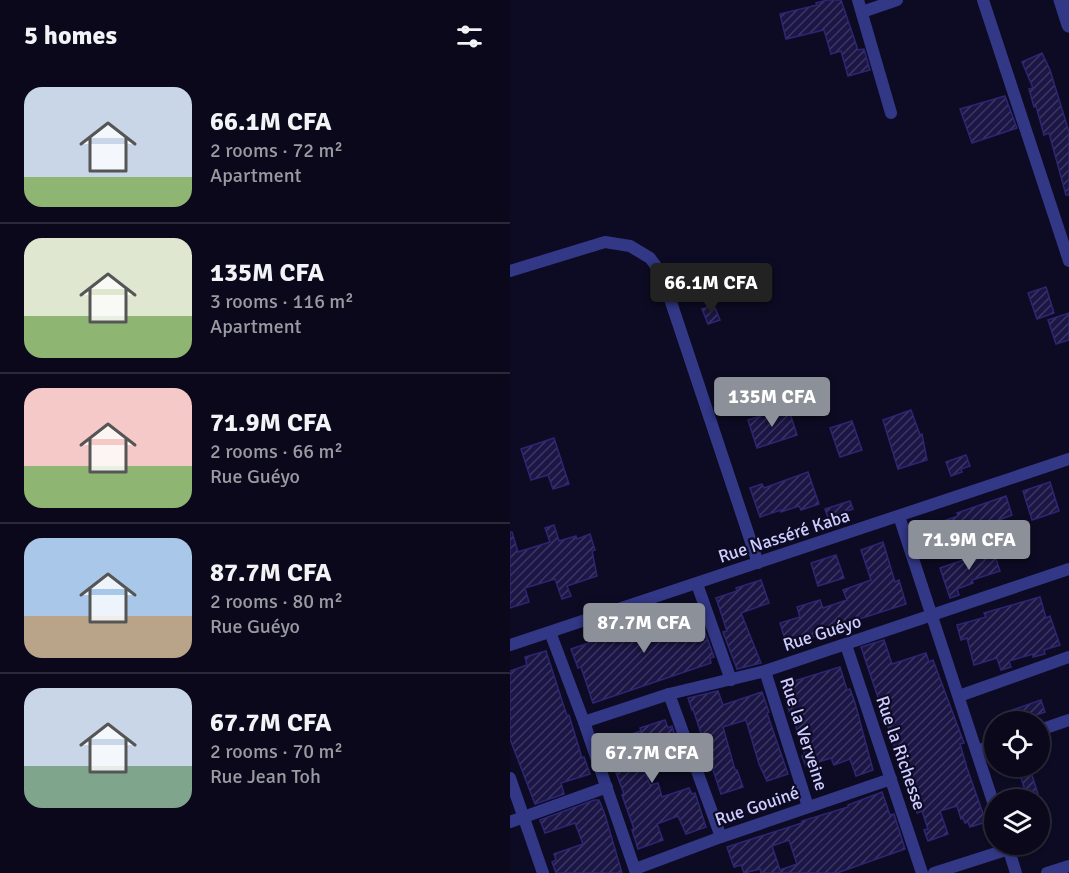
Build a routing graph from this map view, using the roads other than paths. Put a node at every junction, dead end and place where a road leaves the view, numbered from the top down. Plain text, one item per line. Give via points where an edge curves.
1 (897, 0) edge
2 (984, 0) edge
3 (1061, 0) edge
4 (860, 6) edge
5 (1069, 25) edge
6 (891, 113) dead end
7 (1069, 261) edge
8 (510, 271) edge
9 (1069, 459) edge
10 (899, 516) junction
11 (758, 564) junction
12 (1069, 569) edge
13 (697, 584) junction
14 (933, 615) junction
15 (550, 632) junction
16 (510, 645) edge
17 (846, 645) junction
18 (1069, 657) edge
19 (765, 671) junction
20 (731, 680) junction
21 (669, 694) junction
22 (959, 696) junction
23 (1069, 720) edge
24 (584, 722) junction
25 (1050, 727) edge
26 (984, 749) edge
27 (977, 751) junction
28 (510, 778) edge
29 (891, 779) junction
30 (607, 788) junction
31 (989, 789) edge
32 (808, 807) junction
33 (524, 818) junction
34 (510, 822) edge
35 (721, 837) junction
36 (985, 855) edge
37 (1010, 855) edge
38 (1069, 866) edge
39 (636, 871) edge
40 (543, 873) edge
41 (922, 873) edge
42 (934, 873) edge
43 (1016, 873) edge
44 (1047, 873) edge

1 - 4 street
2 - 7 street
3 - 5 street
4 - 6 street
8 - 11 street via 605,242 630,246 650,258 664,281
9 - 10 street, Rue Nasséré Kaba
10 - 11 street, Rue Nasséré Kaba
10 - 14 street
11 - 13 street, Rue Nasséré Kaba
12 - 14 street, Rue Guéyo
13 - 15 street, Rue Nasséré Kaba
13 - 20 street
14 - 17 street, Rue Guéyo
14 - 22 street
15 - 16 street, Rue Nasséré Kaba
15 - 24 street
17 - 19 street, Rue Guéyo
17 - 29 street, Rue la Richesse
18 - 22 street
19 - 20 street, Rue Guéyo
19 - 32 street, Rue la Verveine
20 - 21 street, Rue Guéyo
21 - 24 street, Rue Guéyo
21 - 35 street
22 - 27 street
23 - 25 street
24 - 30 street
26 - 27 street
27 - 31 street
28 - 33 street
29 - 32 street, Rue Gouiné
29 - 41 street, Rue la Richesse
30 - 33 street
30 - 39 street
32 - 35 street, Rue Gouiné
33 - 34 street
33 - 40 street
35 - 39 street, Rue Gouiné
36 - 42 street
37 - 43 street
38 - 44 street

